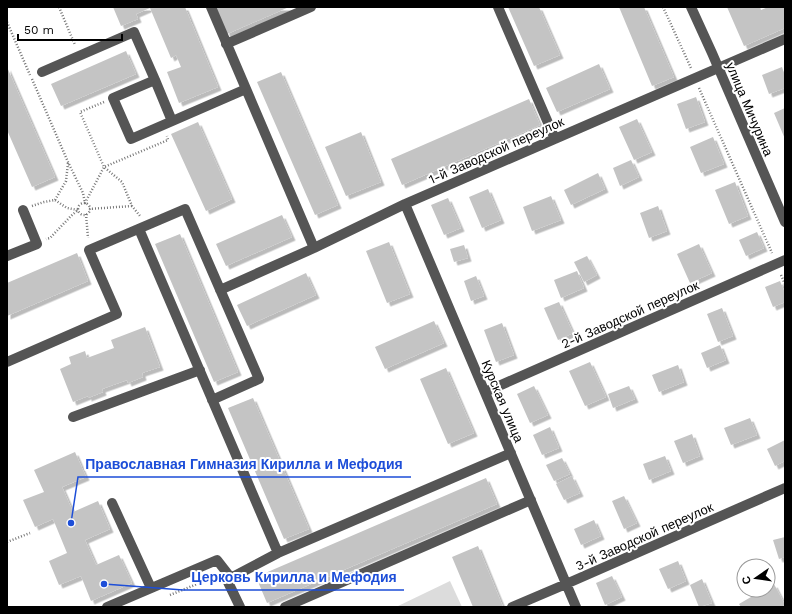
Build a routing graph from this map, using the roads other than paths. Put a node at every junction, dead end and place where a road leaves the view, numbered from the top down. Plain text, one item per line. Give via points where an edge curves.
1 (210, 7) edge
2 (311, 7) edge
3 (498, 7) edge
4 (691, 7) edge
5 (785, 39) edge
6 (226, 44) junction
7 (718, 67) junction
8 (42, 72) dead end
9 (155, 80) junction
10 (246, 90) junction
11 (172, 121) junction
12 (555, 139) junction
13 (405, 204) junction
14 (23, 210) road end
15 (785, 222) edge
16 (143, 227) junction
17 (314, 248) junction
18 (7, 256) edge
19 (781, 261) edge
20 (220, 290) junction
21 (7, 362) edge
22 (200, 370) junction
23 (485, 392) junction
24 (212, 400) junction
25 (73, 417) dead end
26 (511, 453) junction
27 (785, 488) edge
28 (531, 500) junction
29 (112, 503) dead end
30 (278, 554) junction
31 (229, 579) junction
32 (566, 584) junction
33 (151, 588) junction
34 (107, 607) edge
35 (240, 607) edge
36 (285, 607) edge
37 (512, 607) edge
38 (576, 607) edge

1 - 6 street
2 - 6 street
3 - 12 street
4 - 7 street, улица Мичурина
5 - 7 street, 1-й Заводской переулок
6 - 10 street
7 - 12 street, 1-й Заводской переулок
7 - 15 street, улица Мичурина
8 - 9 street via 134,32
9 - 11 street
9 - 11 street via 113,98 131,139
10 - 11 street
10 - 17 street
12 - 13 street, 1-й Заводской переулок
13 - 17 street, 1-й Заводской переулок
13 - 23 street, Курская улица
14 - 18 street via 37,244
16 - 20 street via 185,209
16 - 21 street via 89,250 117,314
16 - 22 street
17 - 20 street, 1-й Заводской переулок
19 - 23 street, 2-й Заводской переулок
20 - 24 street via 259,379
22 - 24 street
22 - 25 street
23 - 26 street, Курская улица
24 - 30 street
26 - 28 street, Курская улица
26 - 30 street
27 - 32 street, 3-й Заводской переулок
28 - 32 street, Курская улица
28 - 36 street
29 - 33 street
30 - 31 street
31 - 33 street via 217,560
31 - 35 street
32 - 37 street, 3-й Заводской переулок
32 - 38 street, Курская улица
33 - 34 street

